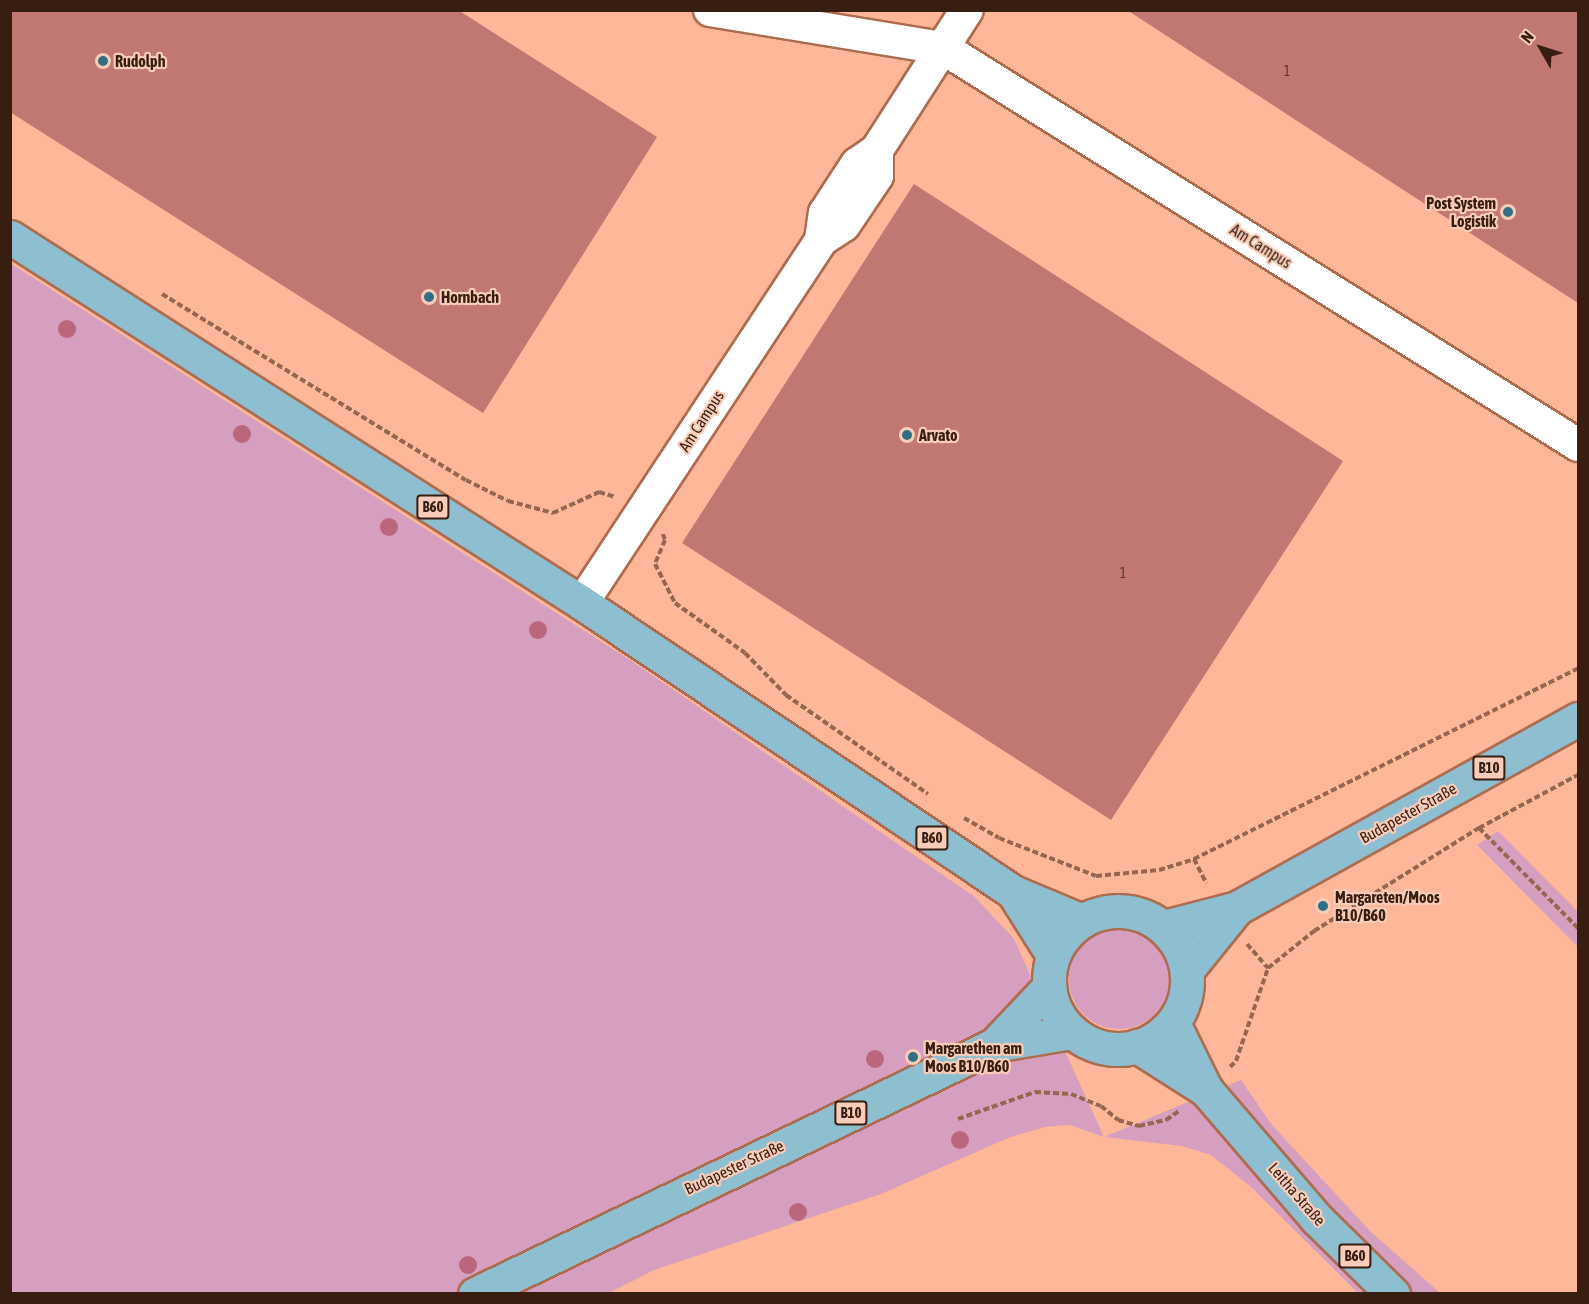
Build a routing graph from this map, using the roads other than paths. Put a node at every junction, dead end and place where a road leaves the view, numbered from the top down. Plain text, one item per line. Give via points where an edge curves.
1 (710, 10) edge
2 (967, 10) edge
3 (943, 48) junction
4 (10, 237) edge
5 (1578, 445) edge
6 (582, 603) junction
7 (1578, 719) edge
8 (1013, 892) junction
9 (1237, 908) junction
10 (1082, 921) junction
11 (1164, 927) junction
12 (1187, 970) junction
13 (1051, 971) junction
14 (1173, 1023) junction
15 (1072, 1032) junction
16 (994, 1045) junction
17 (1137, 1046) junction
18 (1206, 1090) junction
19 (475, 1293) edge
20 (1393, 1293) edge

1 - 3 street, Am Campus
2 - 3 street, Am Campus
3 - 5 street, Am Campus
3 - 6 street, Am Campus via 877,150 877,176 844,225 821,240
4 - 6 main road, B60
6 - 8 main road, B60
7 - 9 main road, Budapester Straße / B10
8 - 10 main road, B60
8 - 13 main road, B60
9 - 11 main road, Budapester Straße / B10
9 - 12 main road, Budapester Straße / B10
10 - 11 main road, B10 via 1102,912 1124,910 1145,915
10 - 13 main road, B10 via 1064,935
11 - 12 main road, B10 via 1179,946
12 - 14 main road, B10 via 1185,998
13 - 15 main road via 1061,1019
13 - 16 main road, Budapester Straße / B10
14 - 17 main road, B10 via 1157,1037
14 - 18 main road, Leitha Straße / B60
15 - 16 main road, Budapester Straße / B10
15 - 17 main road, B10 via 1092,1044 1115,1049
16 - 19 main road, Budapester Straße / B10
17 - 18 main road, Leitha Straße / B60
18 - 20 main road, Leitha Straße / B60 via 1317,1219

